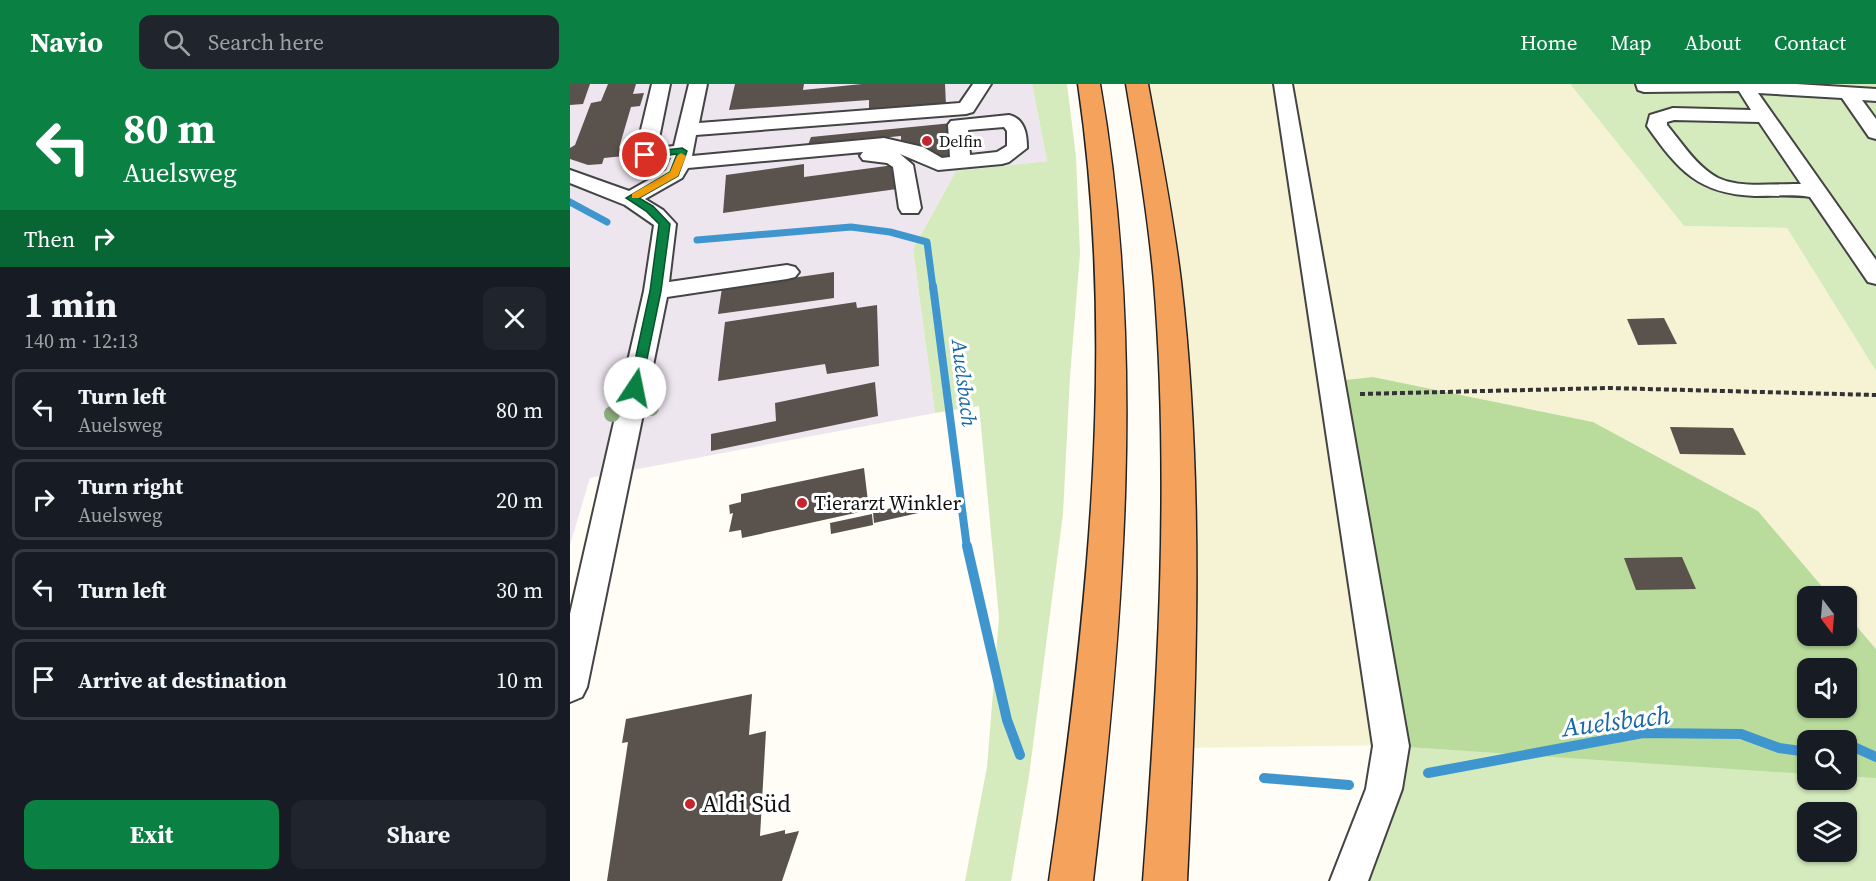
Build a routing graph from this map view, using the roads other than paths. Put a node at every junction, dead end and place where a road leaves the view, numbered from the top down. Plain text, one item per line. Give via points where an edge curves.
1 (662, 84) edge
2 (698, 84) edge
3 (982, 84) edge
4 (1089, 84) edge
5 (1137, 84) edge
6 (1283, 84) edge
7 (1644, 86) dead end
8 (1744, 86) edge
9 (1849, 95) junction
10 (1876, 95) edge
11 (1765, 116) junction
12 (687, 130) junction
13 (1876, 133) edge
14 (960, 162) dead end
15 (679, 163) junction
16 (570, 176) edge
17 (1818, 192) junction
18 (631, 198) junction
19 (910, 208) dead end
20 (787, 272) dead end
21 (1876, 277) edge
22 (656, 291) junction
23 (577, 621) edge
24 (570, 687) edge
25 (1071, 881) edge
26 (1165, 881) edge
27 (1349, 881) edge

1 - 15 street via 645,155
2 - 12 street
3 - 12 street via 966,108
4 - 25 highway via 1100,140 1109,254 1110,411 1104,570
5 - 26 highway via 1165,249 1175,406 1180,571
6 - 27 street via 1391,746 1384,789
7 - 8 street
8 - 9 street
8 - 11 street
9 - 10 street
9 - 13 street
11 - 17 street
11 - 17 street via 1673,114 1657,118 1657,126 1700,176 1715,185
12 - 15 street
14 - 15 street via 938,164 916,151 884,144
15 - 18 street
15 - 19 street via 700,176 866,155 892,158 903,165
16 - 18 street
17 - 21 street
18 - 22 street via 650,208 665,224
20 - 22 street
22 - 23 street
23 - 24 street

